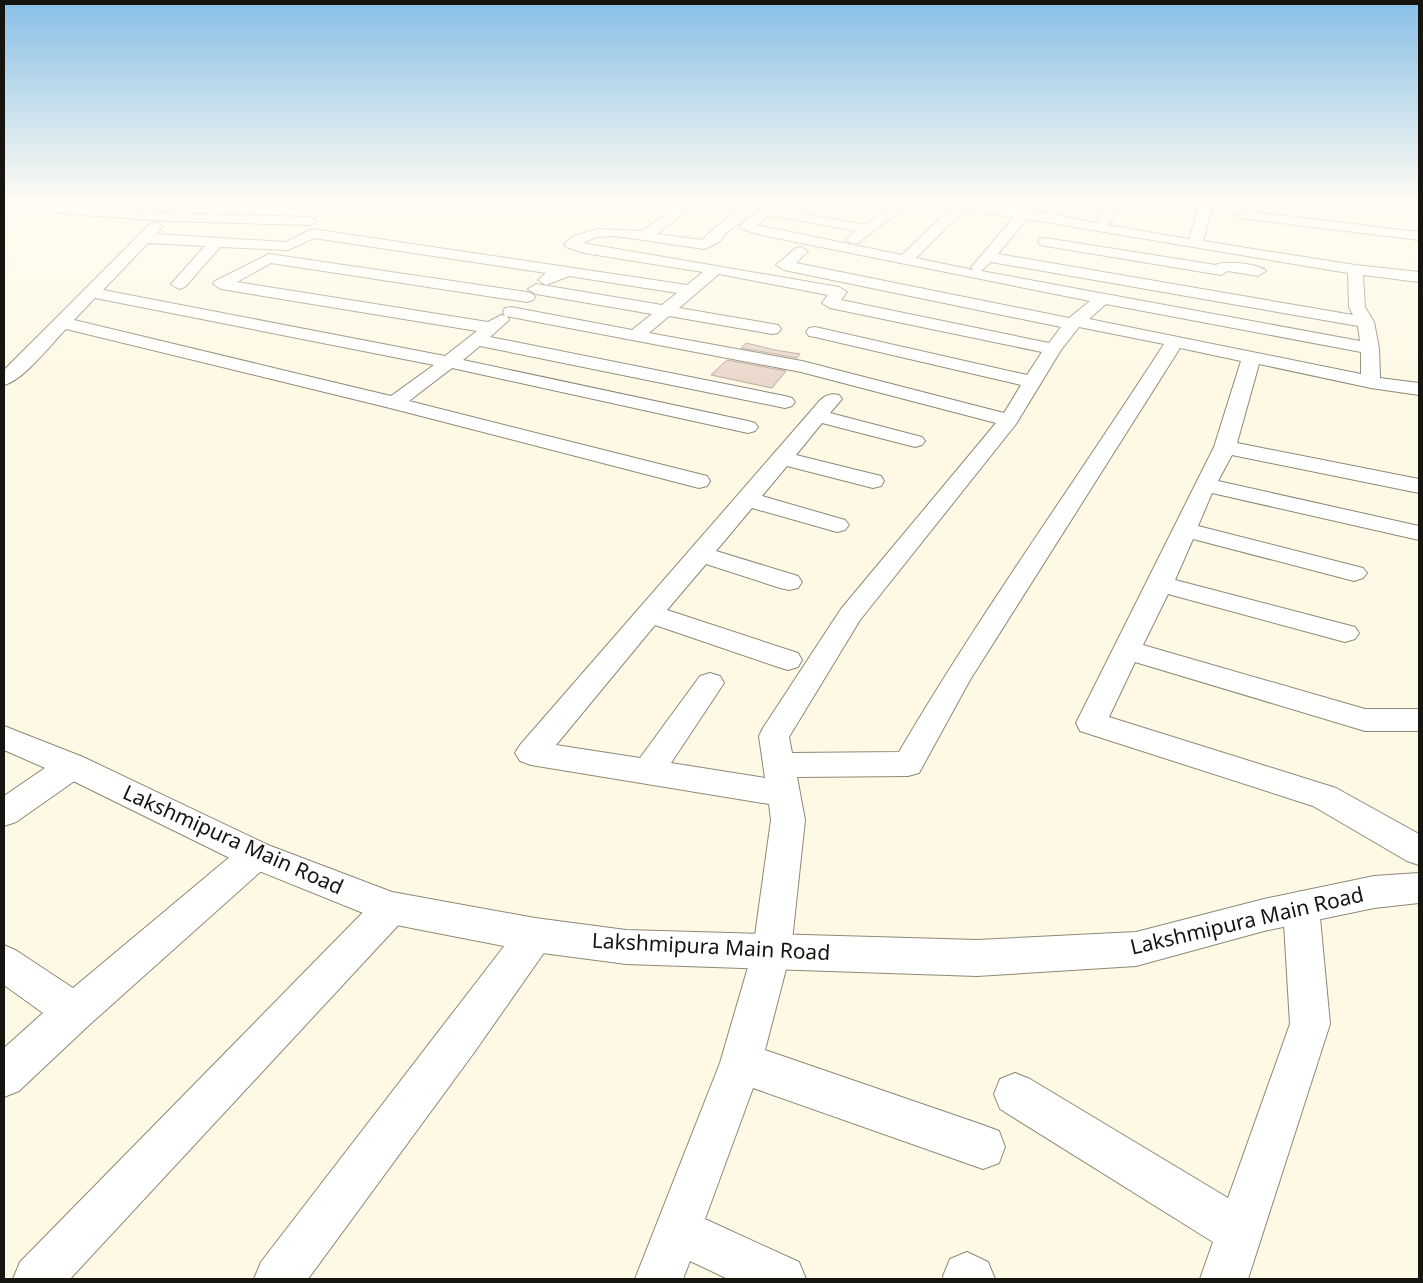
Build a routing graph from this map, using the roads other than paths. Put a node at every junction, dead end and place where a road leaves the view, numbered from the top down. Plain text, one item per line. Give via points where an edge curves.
1 (123, 260) edge
2 (200, 260) edge
3 (266, 260) edge
4 (283, 260) edge
5 (486, 260) edge
6 (642, 260) edge
7 (791, 260) edge
8 (899, 260) edge
9 (985, 260) edge
10 (1005, 260) edge
11 (1157, 260) edge
12 (1326, 260) edge
13 (904, 261) joint
14 (561, 271) junction
15 (712, 273) junction
16 (1271, 273) dead end
17 (972, 274) junction
18 (1356, 278) junction
19 (1419, 278) edge
20 (1337, 282) dead end
21 (179, 284) dead end
22 (1213, 285) dead end
23 (690, 290) junction
24 (92, 293) junction
25 (532, 293) junction
26 (1102, 299) junction
27 (1357, 307) junction
28 (665, 311) junction
29 (511, 312) junction
30 (62, 322) junction
31 (1366, 322) junction
32 (1074, 323) junction
33 (772, 330) dead end
34 (815, 332) dead end
35 (484, 334) junction
36 (636, 336) junction
37 (1174, 342) junction
38 (1370, 348) junction
39 (1052, 349) junction
40 (4, 358) edge
41 (1251, 359) junction
42 (449, 362) junction
43 (23, 363) junction
44 (4, 379) edge
45 (1032, 382) junction
46 (1371, 382) junction
47 (1419, 389) edge
48 (785, 402) dead end
49 (394, 403) junction
50 (1009, 420) junction
51 (748, 427) dead end
52 (915, 441) dead end
53 (1225, 447) junction
54 (782, 458) junction
55 (699, 481) dead end
56 (873, 481) dead end
57 (1205, 485) junction
58 (1419, 486) edge
59 (747, 499) junction
60 (837, 525) dead end
61 (1186, 530) junction
62 (1419, 533) edge
63 (700, 554) junction
64 (1354, 573) dead end
65 (789, 582) dead end
66 (1160, 584) junction
67 (650, 614) junction
68 (1345, 633) dead end
69 (1126, 650) junction
70 (788, 660) dead end
71 (710, 683) dead end
72 (1419, 720) edge
73 (4, 737) edge
74 (778, 764) junction
75 (72, 766) junction
76 (648, 772) junction
77 (784, 794) junction
78 (4, 813) edge
79 (1419, 851) edge
80 (256, 855) junction
81 (1419, 888) edge
82 (1301, 907) junction
83 (391, 908) junction
84 (535, 935) junction
85 (772, 950) junction
86 (4, 963) edge
87 (74, 1012) junction
88 (741, 1063) junction
89 (4, 1076) edge
90 (1015, 1094) dead end
91 (983, 1147) dead end
92 (677, 1230) junction
93 (1240, 1232) junction
94 (37, 1279) edge
95 (278, 1279) edge
96 (659, 1279) edge
97 (782, 1279) edge
98 (1224, 1279) edge

1 - 24 street
2 - 21 street
3 - 35 street via 221,284
4 - 25 street
5 - 14 street
6 - 15 street
7 - 32 street via 784,266
8 - 13 street
9 - 17 street
10 - 31 street
11 - 16 street via 1221,270 1223,266
12 - 18 street
13 - 17 street
14 - 23 street
14 - 25 street
15 - 23 street
15 - 39 street via 839,292 830,303
17 - 26 street
18 - 19 street
18 - 20 street
18 - 27 street
22 - 27 street
23 - 28 street
24 - 30 street
24 - 42 street
25 - 28 street
25 - 29 street
26 - 32 street
26 - 38 street
27 - 31 street
28 - 33 street
28 - 36 street
29 - 35 street
29 - 36 street
30 - 43 street
30 - 49 street
31 - 38 street
32 - 37 street
32 - 39 street
34 - 45 street
35 - 42 street
35 - 48 street
36 - 50 street via 802,367
37 - 41 street
37 - 74 street via 958,676 908,764
38 - 46 street
39 - 45 street
40 - 43 street
41 - 46 street
41 - 53 street
42 - 49 street
42 - 51 street
43 - 44 street
45 - 50 street
46 - 47 street
49 - 55 street
50 - 74 street via 850,615 774,736
52 - 54 street via 825,408
53 - 57 street
53 - 58 street
54 - 56 street
54 - 59 street
57 - 61 street
57 - 62 street
59 - 60 street
59 - 63 street
61 - 64 street
61 - 66 street
63 - 65 street
63 - 67 street
66 - 68 street
66 - 69 street
67 - 70 street
67 - 76 street via 531,753
69 - 72 street via 1365,720
69 - 79 street via 1091,723 1324,797
71 - 76 street
73 - 75 street, Lakshmipura Main Road
74 - 77 street
75 - 78 street
75 - 80 street, Lakshmipura Main Road
76 - 77 street
77 - 85 street via 788,820
80 - 83 street, Lakshmipura Main Road
80 - 87 street
81 - 82 street, Lakshmipura Main Road via 1374,892
82 - 85 street, Lakshmipura Main Road via 1136,949 977,958
82 - 93 street via 1310,1024
83 - 84 street, Lakshmipura Main Road
83 - 94 street
84 - 85 street, Lakshmipura Main Road via 626,948
84 - 95 street via 460,1040
85 - 88 street
86 - 87 street
87 - 89 street
88 - 91 street
88 - 92 street
90 - 93 street
92 - 96 street
92 - 97 street
93 - 98 street

